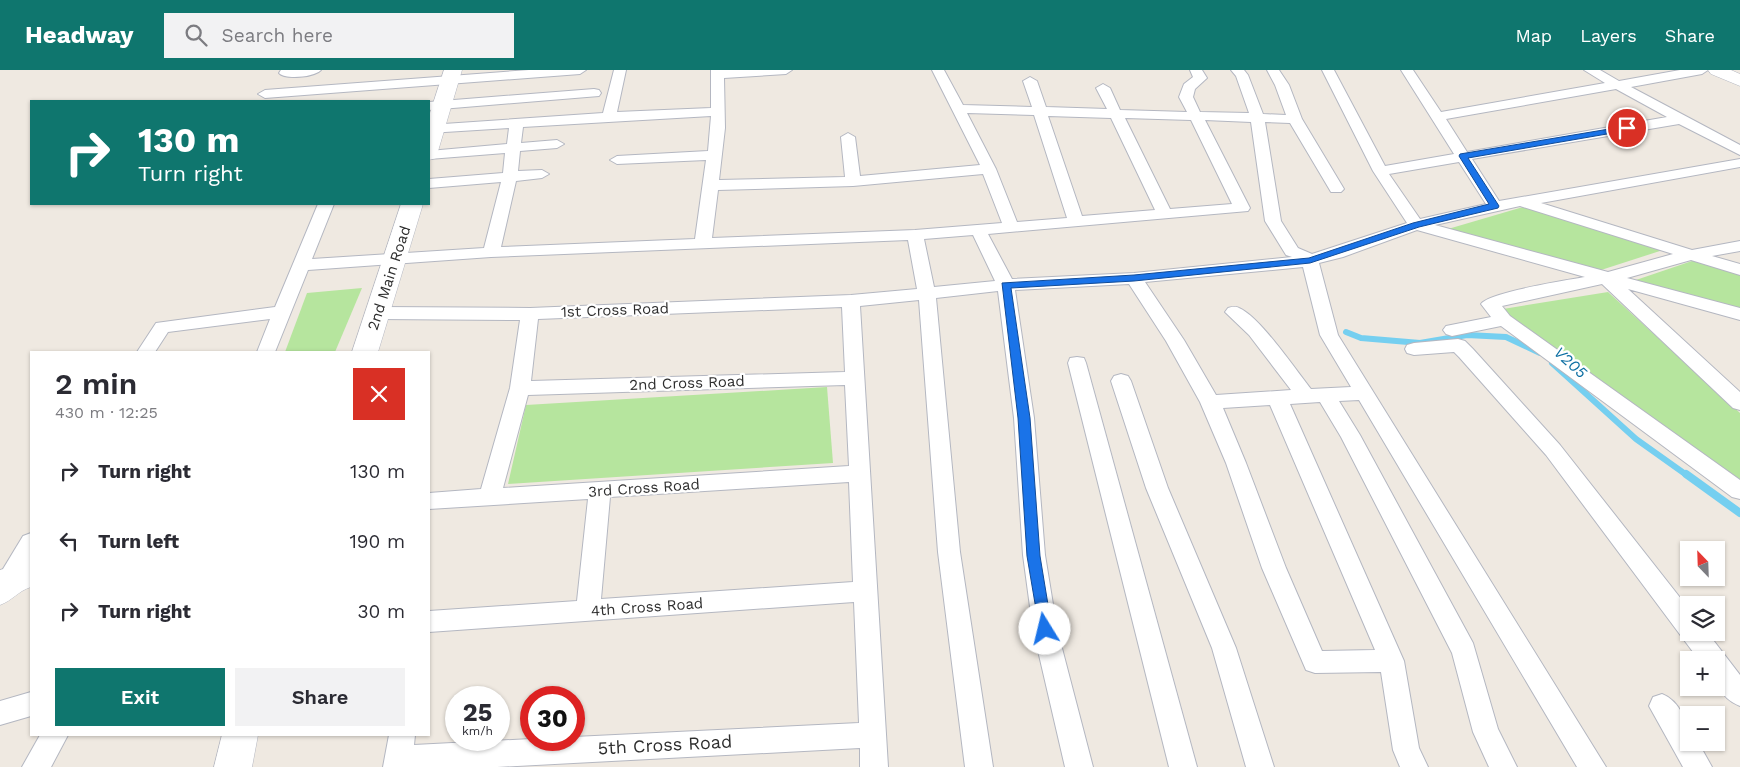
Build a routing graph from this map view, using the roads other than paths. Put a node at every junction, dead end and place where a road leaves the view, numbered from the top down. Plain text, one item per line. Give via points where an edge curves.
1 (315, 70) edge
2 (380, 70) edge
3 (580, 70) edge
4 (620, 70) edge
5 (786, 70) edge
6 (938, 70) edge
7 (1196, 70) edge
8 (1237, 70) edge
9 (1273, 70) edge
10 (1328, 70) edge
11 (1406, 70) edge
12 (1590, 70) edge
13 (1702, 70) edge
14 (1717, 70) edge
15 (1730, 70) edge
16 (527, 72) edge
17 (718, 72) edge
18 (285, 73) dead end
19 (452, 75) edge
20 (1740, 75) edge
21 (1030, 81) dead end
22 (1740, 81) edge
23 (374, 84) junction
24 (1616, 84) junction
25 (1103, 88) dead end
26 (594, 93) dead end
27 (265, 94) dead end
28 (368, 100) edge
29 (435, 105) edge
30 (958, 109) junction
31 (1038, 111) junction
32 (716, 112) junction
33 (1113, 113) junction
34 (1194, 115) junction
35 (609, 117) junction
36 (1257, 117) junction
37 (1436, 117) junction
38 (1295, 119) junction
39 (1682, 119) junction
40 (517, 122) junction
41 (432, 129) edge
42 (848, 137) dead end
43 (557, 144) dead end
44 (430, 146) edge
45 (514, 148) junction
46 (1740, 151) edge
47 (430, 155) edge
48 (715, 155) junction
49 (1463, 156) junction
50 (617, 160) dead end
51 (1740, 163) edge
52 (989, 169) junction
53 (1380, 171) junction
54 (542, 174) dead end
55 (510, 176) junction
56 (853, 181) junction
57 (430, 183) edge
58 (712, 185) junction
59 (1336, 189) dead end
60 (1519, 201) junction
61 (326, 205) edge
62 (412, 205) edge
63 (1495, 206) junction
64 (1164, 213) junction
65 (1076, 221) junction
66 (1416, 225) junction
67 (1011, 226) junction
68 (978, 230) junction
69 (915, 235) junction
70 (703, 243) junction
71 (1740, 246) edge
72 (491, 252) junction
73 (1690, 255) junction
74 (397, 257) junction
75 (1306, 261) junction
76 (302, 265) junction
77 (1740, 270) edge
78 (1134, 278) junction
79 (1606, 278) junction
80 (1006, 285) junction
81 (927, 294) junction
82 (851, 301) junction
83 (282, 312) junction
84 (1234, 312) dead end
85 (379, 313) junction
86 (530, 314) junction
87 (1740, 314) edge
88 (1504, 320) junction
89 (1452, 330) dead end
90 (1414, 349) dead end
91 (147, 351) edge
92 (266, 351) edge
93 (365, 351) edge
94 (1077, 363) dead end
95 (854, 378) junction
96 (1121, 381) dead end
97 (520, 388) junction
98 (1365, 393) junction
99 (1315, 395) junction
100 (1277, 398) junction
101 (1210, 402) junction
102 (1740, 403) edge
103 (858, 473) junction
104 (600, 491) junction
105 (1740, 491) edge
106 (490, 498) junction
107 (430, 501) edge
108 (30, 544) edge
109 (10, 582) edge
110 (865, 591) junction
111 (588, 611) junction
112 (1680, 616) edge
113 (430, 622) edge
114 (1699, 641) edge
115 (1707, 651) edge
116 (1392, 661) junction
117 (1725, 675) edge
118 (1740, 694) edge
119 (30, 704) edge
120 (1662, 706) dead end
121 (0, 713) edge
122 (872, 735) junction
123 (54, 736) edge
124 (240, 736) edge
125 (399, 754) edge
126 (36, 767) edge
127 (232, 767) edge
128 (874, 767) edge
129 (979, 767) edge
130 (1079, 767) edge
131 (1183, 767) edge
132 (1260, 767) edge
133 (1414, 767) edge
134 (1503, 767) edge
135 (1592, 767) edge
136 (1698, 767) edge

1 - 18 street
2 - 23 street
3 - 16 street
4 - 35 street
5 - 17 street
6 - 30 street
7 - 34 street via 1200,78 1189,87 1186,98
8 - 36 street
9 - 38 street
10 - 53 street
11 - 37 street
12 - 24 street
13 - 24 street
14 - 22 street
15 - 20 street
16 - 19 street
17 - 32 street
19 - 23 street
19 - 29 street
21 - 31 street
23 - 27 street
23 - 28 street
24 - 37 street
24 - 39 street
25 - 33 street
26 - 29 street
29 - 41 street
30 - 31 street
30 - 52 street
31 - 33 street
31 - 65 street
32 - 35 street
32 - 48 street
33 - 34 street
33 - 64 street
34 - 36 street
34 - 64 street via 1242,208
35 - 40 street
36 - 38 street
36 - 75 street via 1273,221 1292,251
37 - 49 street
38 - 59 street
39 - 46 street
39 - 49 street
40 - 41 street
40 - 45 street
41 - 44 street
42 - 56 street
43 - 45 street
45 - 47 street
45 - 55 street
48 - 50 street
48 - 58 street
49 - 53 street
49 - 63 street
51 - 60 street, 1st Cross Road
52 - 56 street
52 - 67 street
53 - 66 street
54 - 55 street
55 - 57 street
55 - 72 street
56 - 58 street
58 - 70 street
60 - 63 street, 1st Cross Road
60 - 73 street
61 - 76 street
62 - 74 street, 2nd Main Road
63 - 66 street, 1st Cross Road
64 - 65 street
65 - 67 street
66 - 75 street, 1st Cross Road
66 - 79 street
67 - 68 street
68 - 69 street
68 - 80 street
69 - 70 street
69 - 81 street
70 - 72 street
71 - 73 street
72 - 74 street
73 - 77 street
73 - 79 street
74 - 76 street
74 - 85 street, 2nd Main Road
75 - 78 street, 1st Cross Road
75 - 98 street via 1329,336
76 - 83 street
78 - 80 street, 1st Cross Road
78 - 101 street via 1175,340
79 - 87 street
79 - 88 street via 1490,304
79 - 102 street
80 - 81 street, 1st Cross Road
80 - 130 street via 1024,418 1034,556 1045,629
81 - 82 street, 1st Cross Road
81 - 129 street via 949,552
82 - 86 street, 1st Cross Road
82 - 95 street
83 - 91 street via 162,327
83 - 92 street
84 - 99 street
85 - 86 street, 1st Cross Road
85 - 93 street, 2nd Main Road
86 - 97 street
88 - 89 street
88 - 105 street
90 - 112 street via 1458,345 1462,349 1553,450
94 - 131 street
95 - 97 street, 2nd Cross Road
95 - 103 street
96 - 132 street via 1157,488 1224,648
97 - 106 street
98 - 99 street
98 - 135 street
99 - 100 street
99 - 134 street via 1350,435 1464,651 1486,732
100 - 101 street
100 - 116 street
101 - 116 street via 1274,568 1315,662
103 - 104 street, 3rd Cross Road
103 - 110 street
104 - 106 street, 3rd Cross Road
104 - 111 street
106 - 107 street, 3rd Cross Road
108 - 109 street
110 - 111 street, 4th Cross Road
110 - 122 street
111 - 113 street, 4th Cross Road
114 - 115 street
116 - 133 street via 1406,750
117 - 118 street
119 - 121 street
120 - 136 street
122 - 125 street, 5th Cross Road
122 - 128 street
123 - 126 street
124 - 127 street

